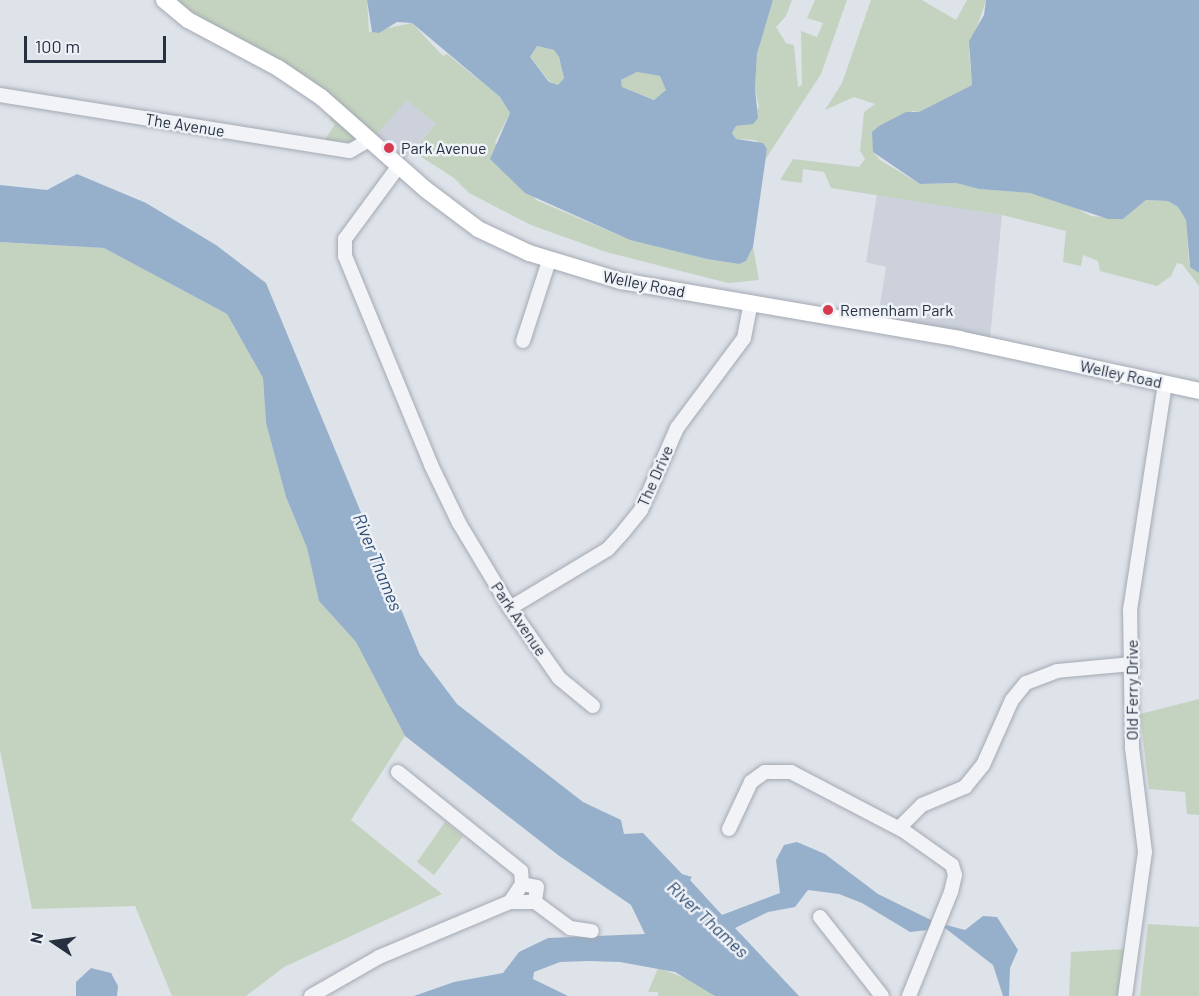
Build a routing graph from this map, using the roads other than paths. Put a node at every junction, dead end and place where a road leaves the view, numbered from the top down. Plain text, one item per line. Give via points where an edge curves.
1 (164, 0) edge
2 (0, 95) edge
3 (367, 141) junction
4 (398, 167) junction
5 (549, 261) junction
6 (751, 303) junction
7 (523, 341) dead end
8 (1165, 384) junction
9 (1199, 391) edge
10 (510, 608) junction
11 (1134, 664) junction
12 (593, 706) dead end
13 (398, 772) dead end
14 (899, 828) junction
15 (729, 829) dead end
16 (522, 884) junction
17 (510, 902) junction
18 (535, 902) junction
19 (820, 917) dead end
20 (592, 931) dead end
21 (311, 996) edge
22 (882, 996) edge
23 (909, 996) edge
24 (1125, 996) edge

1 - 3 main road, Welley Road via 188,20 278,68 321,98
2 - 3 street, The Avenue via 350,151
3 - 4 main road, Welley Road
4 - 5 main road, Welley Road via 478,229
4 - 10 street, Park Avenue via 345,239 345,256 430,465 459,523
5 - 6 main road, Welley Road via 621,281
5 - 7 street
6 - 8 main road, Welley Road via 959,339
6 - 10 street, The Drive via 744,338 677,428 641,510 608,549
8 - 9 main road, Welley Road
8 - 11 street, Old Ferry Drive via 1130,610
10 - 12 street, Park Avenue via 559,678
11 - 14 street via 1057,671 1026,682 1012,700 983,765 965,787 922,805
11 - 24 street, Old Ferry Drive via 1132,747 1146,852
13 - 16 street via 521,871
14 - 15 street via 791,772 765,772 751,782
14 - 23 street via 952,865 955,875
16 - 17 street
16 - 18 street via 537,887
17 - 18 street
17 - 21 street via 379,957
18 - 20 street via 570,928
19 - 22 street

